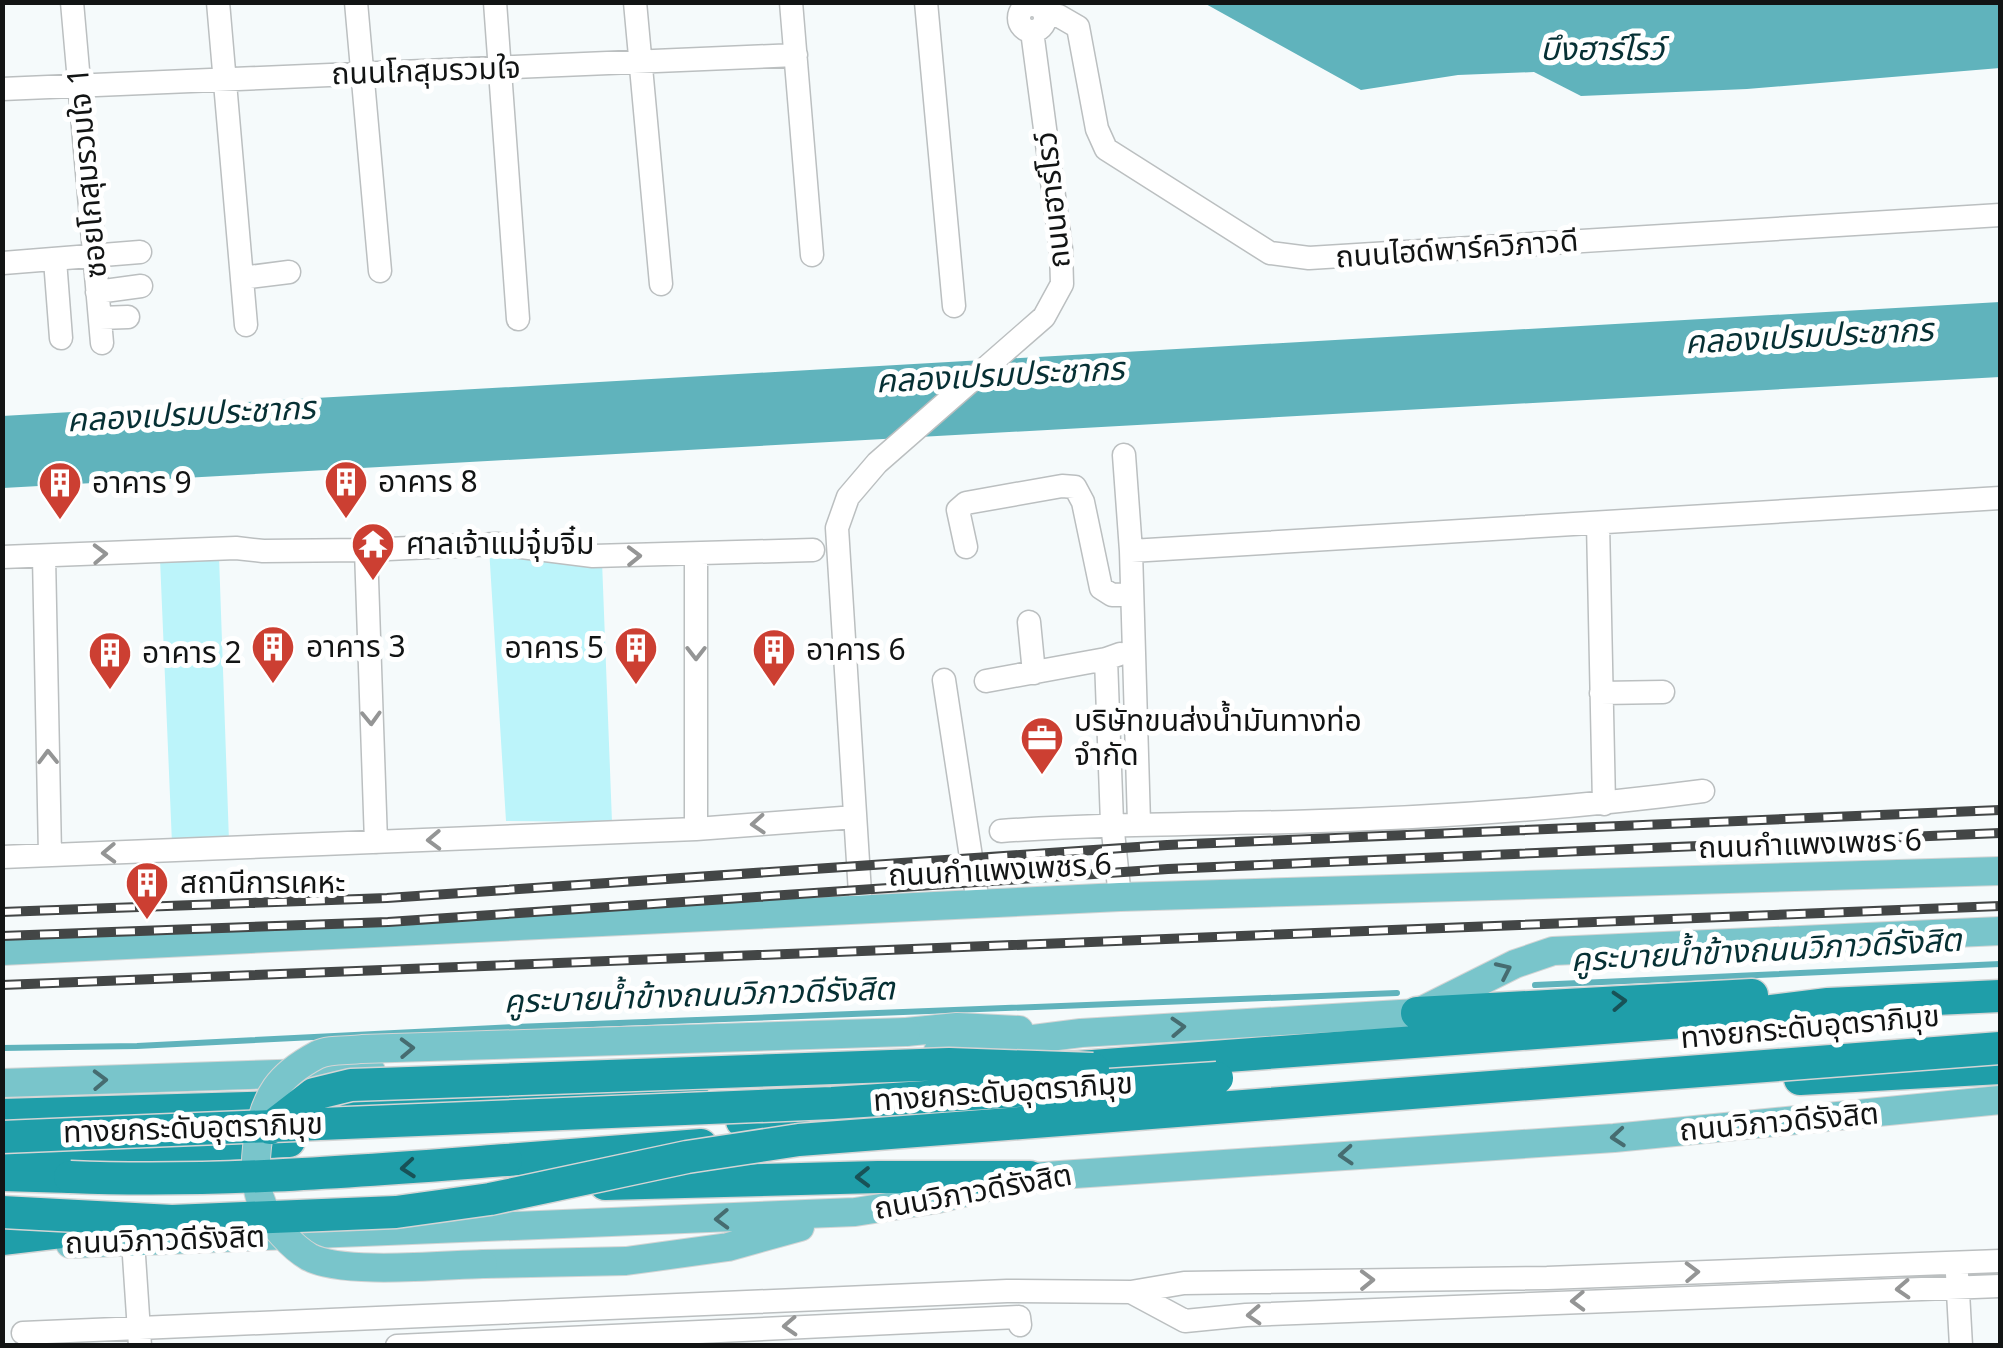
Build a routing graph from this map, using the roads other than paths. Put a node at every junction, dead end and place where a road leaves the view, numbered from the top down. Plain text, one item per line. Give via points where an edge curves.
1 (72, 2) edge
2 (218, 2) edge
3 (356, 2) edge
4 (495, 2) edge
5 (635, 2) edge
6 (791, 2) edge
7 (926, 2) edge
8 (1032, 14) edge
9 (796, 55) junction
10 (641, 62) junction
11 (501, 68) junction
12 (362, 74) junction
13 (225, 80) junction
14 (80, 86) junction
15 (2, 89) edge
16 (2000, 215) edge
17 (140, 252) dead end
18 (812, 255) dead end
19 (94, 257) junction
20 (55, 260) junction
21 (2, 262) edge
22 (380, 271) dead end
23 (290, 272) dead end
24 (242, 278) junction
25 (662, 284) dead end
26 (141, 286) dead end
27 (98, 292) junction
28 (954, 306) dead end
29 (128, 317) dead end
30 (100, 318) junction
31 (518, 320) dead end
32 (246, 325) dead end
33 (61, 338) dead end
34 (102, 343) dead end
35 (1124, 455) dead end
36 (2000, 498) edge
37 (1598, 523) junction
38 (966, 548) dead end
39 (366, 550) junction
40 (813, 550) dead end
41 (1130, 551) junction
42 (696, 555) junction
43 (44, 556) junction
44 (2, 557) edge
45 (1132, 594) junction
46 (1028, 622) dead end
47 (1134, 654) junction
48 (1106, 660) junction
49 (1034, 672) junction
50 (944, 680) dead end
51 (986, 681) dead end
52 (1663, 692) dead end
53 (1601, 693) junction
54 (1703, 791) dead end
55 (1604, 804) junction
56 (856, 816) junction
57 (1112, 823) junction
58 (1139, 823) junction
59 (696, 829) junction
60 (1001, 830) dead end
61 (376, 842) junction
62 (50, 855) junction
63 (2, 857) edge
64 (2000, 870) edge
65 (1120, 897) junction
66 (978, 904) junction
67 (861, 909) junction
68 (2000, 931) edge
69 (2, 952) edge
70 (2000, 996) edge
71 (1828, 1004) junction
72 (2000, 1012) edge
73 (1417, 1013) junction
74 (1080, 1033) junction
75 (2000, 1048) edge
76 (2000, 1068) edge
77 (1217, 1078) junction
78 (2, 1083) edge
79 (2000, 1100) edge
80 (1925, 1109) junction
81 (2000, 1109) edge
82 (2, 1115) edge
83 (2, 1137) edge
84 (799, 1140) junction
85 (258, 1143) junction
86 (2, 1155) edge
87 (2, 1174) edge
88 (1030, 1177) junction
89 (2, 1212) edge
90 (855, 1212) junction
91 (2, 1238) edge
92 (133, 1241) junction
93 (2, 1247) edge
94 (2000, 1261) edge
95 (1957, 1274) junction
96 (2000, 1286) edge
97 (1130, 1292) junction
98 (887, 1296) junction
99 (888, 1320) junction
100 (282, 1321) junction
101 (1020, 1325) dead end
102 (23, 1333) dead end
103 (139, 1336) edge
104 (284, 1346) edge
105 (397, 1346) edge
106 (1961, 1346) edge

1 - 14 street, ซอยโกสุมรวมใจ 1
2 - 13 street
3 - 12 street
4 - 11 street
5 - 10 street
6 - 9 street
7 - 28 street
8 - 16 street, ถนนไฮด์พาร์ควิภาวดี via 1059,16 1078,27 1106,150 1270,253 1308,258
8 - 56 street, ถนนฮาร์โรว์ via 1062,284 1044,317 877,463 840,516
9 - 10 street, ถนนโกสุมรวมใจ
9 - 18 street
10 - 11 street, ถนนโกสุมรวมใจ
10 - 25 street
11 - 12 street, ถนนโกสุมรวมใจ
11 - 31 street
12 - 13 street, ถนนโกสุมรวมใจ
12 - 22 street
13 - 14 street, ถนนโกสุมรวมใจ
13 - 24 street
14 - 15 street, ถนนโกสุมรวมใจ
14 - 19 street, ซอยโกสุมรวมใจ 1
17 - 19 street
19 - 20 street
19 - 27 street, ซอยโกสุมรวมใจ 1
20 - 21 street
20 - 33 street
23 - 24 street
24 - 32 street
26 - 27 street
27 - 30 street, ซอยโกสุมรวมใจ 1
29 - 30 street
30 - 34 street, ซอยโกสุมรวมใจ 1
35 - 41 street
36 - 37 street
37 - 41 street
37 - 53 street
38 - 45 street via 958,510 966,504 1075,487 1101,588
39 -> 42 street via 497,544 573,556
43 -> 39 street
39 -> 61 street
40 - 42 street
41 - 45 street
42 -> 59 street
43 - 44 street
62 -> 43 street
45 - 47 street
46 - 49 street
47 - 48 street
47 - 58 street
48 - 49 street
48 - 57 street
49 - 51 street
50 - 66 street
52 - 53 street
53 - 55 street
54 - 55 street
55 - 58 street via 1294,822
56 -> 59 street
56 - 67 street, ถนนฮาร์โรว์
57 - 58 street
57 - 60 street
57 - 65 street
59 -> 61 street
61 -> 62 street
62 - 63 street
64 - 65 main road, ถนนกำแพงเพชร 6
65 - 66 main road, ถนนกำแพงเพชร 6
66 - 67 main road, ถนนกำแพงเพชร 6
67 - 69 main road, ถนนกำแพงเพชร 6
73 -> 68 main road via 1553,951
70 - 71 highway
73 -> 71 highway via 1704,996 1782,995
71 - 82 highway via 1683,1022 1014,1072 388,1104
72 - 77 highway, ทางยกระดับอุตราภิมุข
74 -> 73 main road
78 -> 74 main road via 964,1050
85 -> 74 main road, bridge via 276,1088 321,1053 957,1026
75 - 84 highway, ทางยกระดับอุตราภิมุข, bridge
76 - 86 highway, ถนนวิภาวดีรังสิต via 1664,1086 1198,1124 727,1121
77 - 83 highway, ทางยกระดับอุตราภิมุข, bridge via 832,1103
77 - 85 highway, bridge via 950,1064 351,1085 314,1094
79 - 80 main road, ถนนวิภาวดีรังสิต
80 - 81 street
80 -> 88 main road, ถนนวิภาวดีรังสิต via 1614,1138
84 -> 87 highway, ทางยกระดับอุตราภิมุข, bridge via 316,1176 138,1180
84 - 89 highway, ทางยกระดับอุตราภิมุข, bridge via 396,1212 172,1222
85 - 90 main road, bridge via 262,1205 309,1257 336,1265 626,1261 728,1247
88 - 90 main road, ถนนวิภาวดีรังสิต
88 -> 91 highway via 556,1187 303,1202
90 -> 92 main road, ถนนวิภาวดีรังสิต
92 - 93 main road, ถนนวิภาวดีรังสิต
92 - 103 street
94 - 95 street
95 - 96 street
97 -> 95 street via 1184,1282
95 -> 97 street via 1185,1320
95 - 106 street
97 - 98 street
98 - 99 street
98 - 100 street
99 - 101 street via 1018,1317
99 -> 105 street
100 - 103 street
100 - 104 street
102 - 103 street

